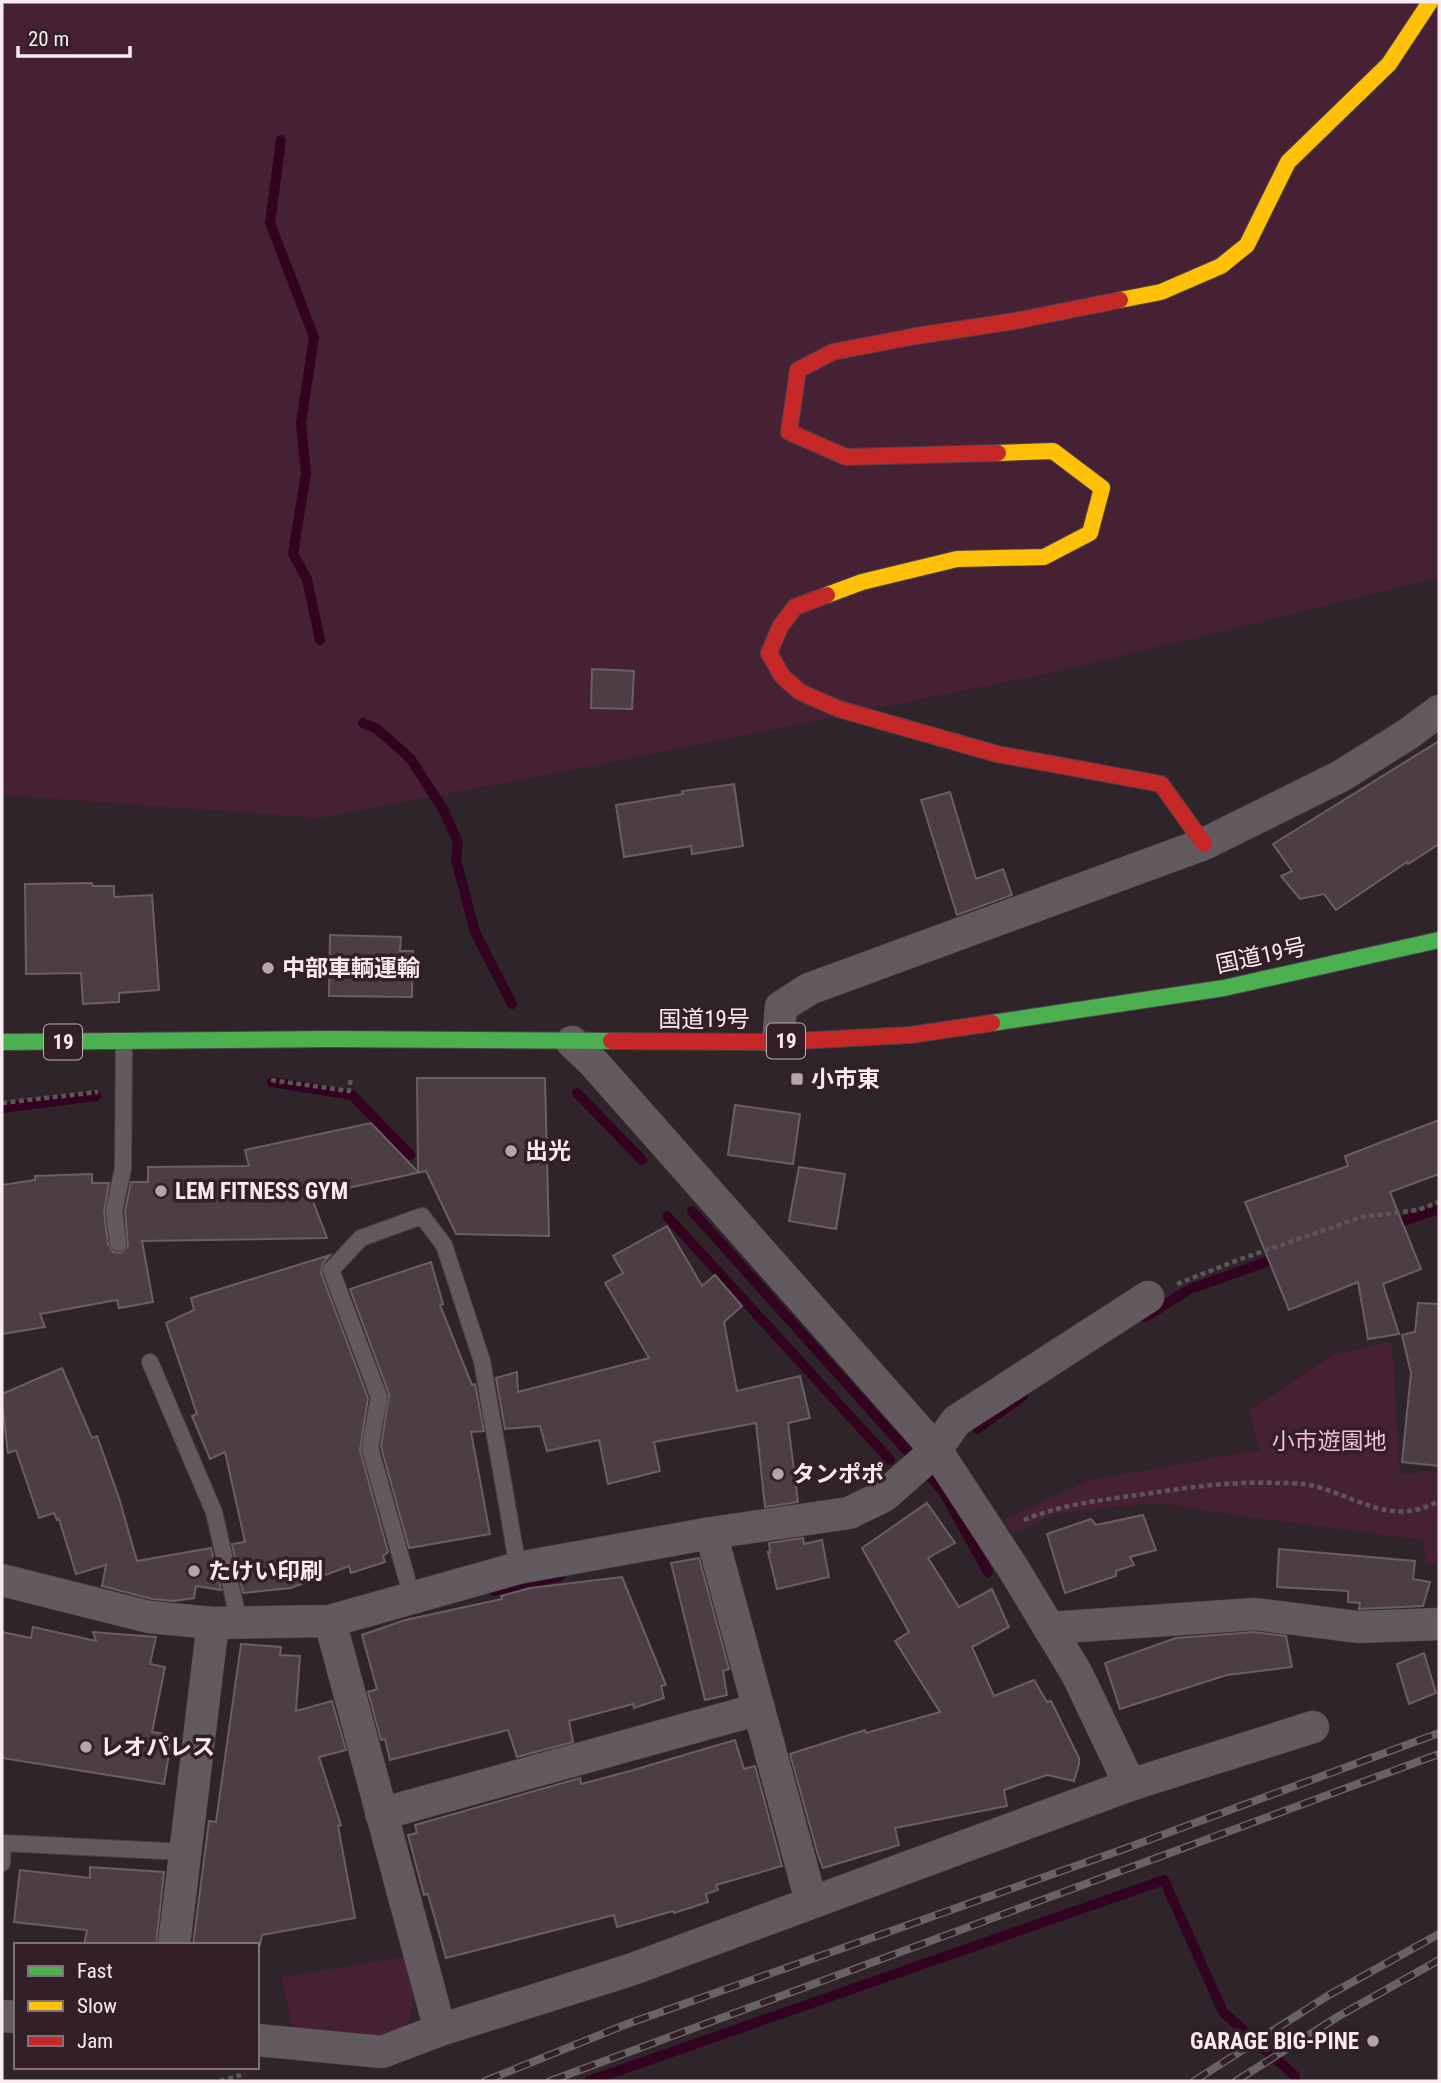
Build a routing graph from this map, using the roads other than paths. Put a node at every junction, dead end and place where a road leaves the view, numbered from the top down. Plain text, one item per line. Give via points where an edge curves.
1 (1430, 2) edge
2 (1439, 711) edge
3 (1204, 844) junction
4 (1439, 940) edge
5 (2, 1042) edge
6 (124, 1042) junction
7 (572, 1042) junction
8 (778, 1042) junction
9 (118, 1243) dead end
10 (1148, 1297) road end
11 (150, 1362) dead end
12 (924, 1460) junction
13 (711, 1533) junction
14 (518, 1568) junction
15 (2, 1580) edge
16 (412, 1597) junction
17 (330, 1621) junction
18 (226, 1623) junction
19 (1439, 1623) edge
20 (1049, 1628) junction
21 (758, 1709) junction
22 (1313, 1727) dead end
23 (1130, 1785) junction
24 (381, 1814) junction
25 (185, 1852) junction
26 (2, 1863) edge
27 (811, 1901) junction
28 (174, 1943) edge
29 (440, 2030) junction
30 (259, 2040) edge

1 - 3 main road via 1389,64 1288,162 1247,245 1221,267 1161,292 833,352 798,370 789,432 846,457 1053,451 1102,488 1090,533 1044,557 957,559 862,583 795,607 779,626 769,653 782,676 800,692 839,709 997,754 1161,784
2 - 3 street via 1340,776
3 - 8 street via 809,989 781,1007
4 - 8 main road, 国道19号 / 19 via 1211,990 910,1035
5 - 6 main road, 国道19号 / 19
6 - 7 main road, 国道19号 / 19
6 - 9 lane via 123,1169 114,1211
7 - 8 main road, 国道19号 / 19
7 - 12 street
10 - 12 street via 956,1421
11 - 18 lane via 214,1512
12 - 13 street via 884,1496 849,1513
12 - 20 street via 992,1536
13 - 14 street
13 - 21 street
14 - 16 street
14 - 16 lane via 482,1361 444,1245 422,1216 361,1238 331,1270 379,1397 370,1448
15 - 18 street via 149,1617
16 - 17 street
17 - 18 street
17 - 24 street
18 - 25 street
19 - 20 street via 1358,1627 1255,1614
20 - 23 street via 1077,1674
21 - 24 street
21 - 27 street
22 - 23 street
23 - 27 street
24 - 29 street
25 - 26 lane via 4,1843
25 - 28 street
27 - 29 street via 630,1970
29 - 30 street via 382,2052

